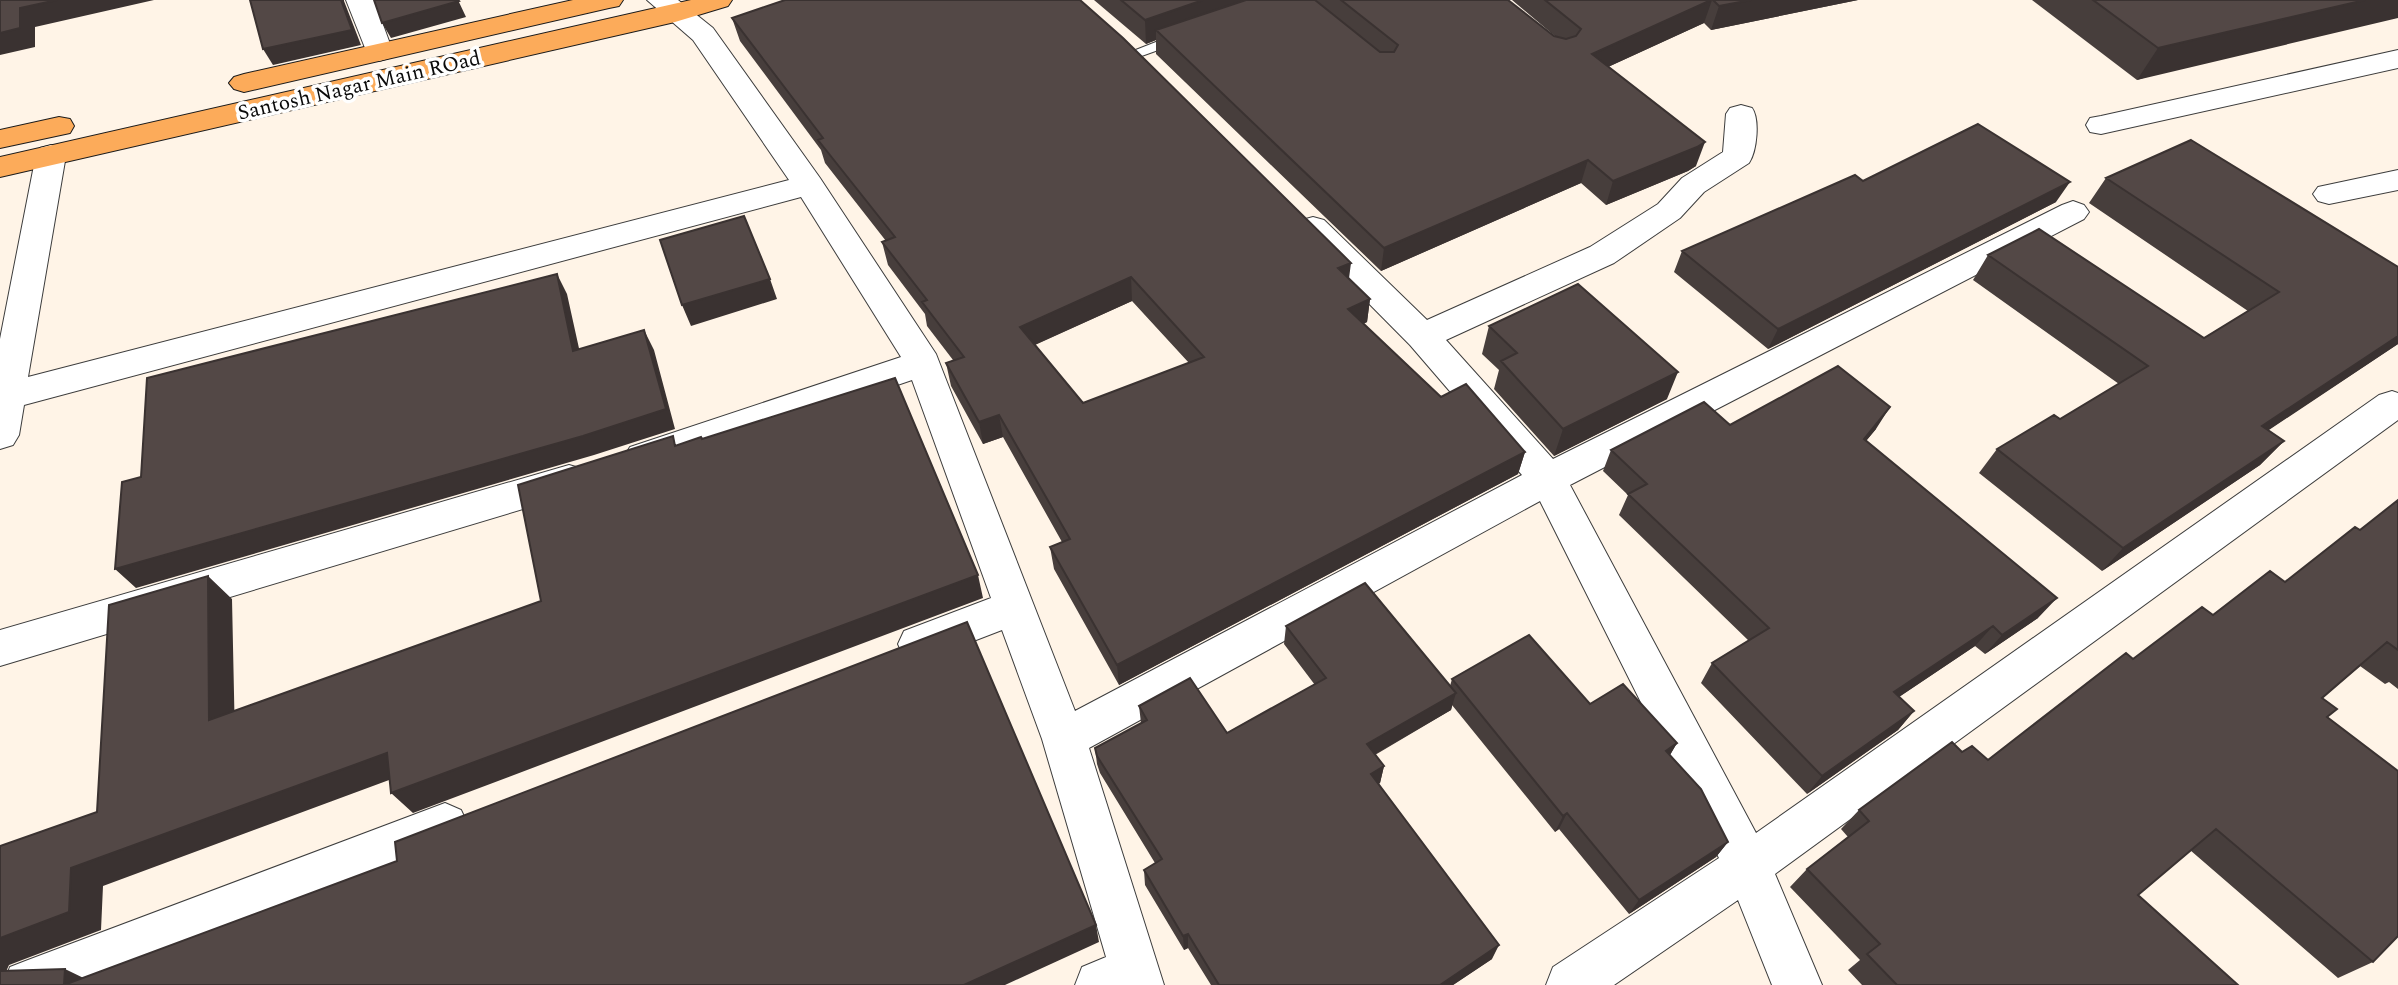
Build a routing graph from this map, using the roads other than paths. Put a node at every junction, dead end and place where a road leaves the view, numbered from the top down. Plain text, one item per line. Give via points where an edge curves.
1 (360, 0) edge
2 (609, 0) edge
3 (718, 0) edge
4 (668, 7) edge
5 (1105, 27) edge
6 (1200, 30) edge
7 (379, 52) junction
8 (1136, 53) junction
9 (2398, 59) edge
10 (1166, 82) edge
11 (214, 90) dead end
12 (109, 114) dead end
13 (1741, 114) dead end
14 (2101, 125) dead end
15 (0, 139) edge
16 (51, 155) junction
17 (0, 167) edge
18 (2398, 180) edge
19 (809, 185) junction
20 (2329, 194) dead end
21 (1284, 199) edge
22 (2073, 212) dead end
23 (1422, 336) junction
24 (923, 363) junction
25 (7, 396) junction
26 (2392, 405) dead end
27 (0, 435) edge
28 (1548, 479) junction
29 (1015, 607) junction
30 (0, 648) edge
31 (885, 657) edge
32 (1065, 739) junction
33 (483, 811) edge
34 (1748, 866) junction
35 (1125, 980) edge
36 (28, 985) edge
37 (1571, 985) edge
38 (1797, 985) edge

1 - 7 street
2 - 7 main road, Santosh Nagar Main ROad
3 - 4 main road, Santosh Nagar Main ROad
4 - 16 main road, Santosh Nagar Main ROad
4 - 19 street via 702,34
5 - 8 street
6 - 8 lane
7 - 11 main road, Santosh Nagar Main ROad
8 - 10 street
9 - 14 street
12 - 15 main road
13 - 23 street via 1738,156 1693,185 1669,211 1602,255
16 - 17 main road, Santosh Nagar Main ROad
16 - 25 street
18 - 20 street
19 - 24 street
19 - 25 street
21 - 23 street
22 - 28 street
23 - 28 street
24 - 29 street
24 - 30 street via 605,469
25 - 27 street
26 - 34 street
28 - 32 street
28 - 34 street
29 - 31 street
29 - 32 street
32 - 35 street
33 - 36 street
34 - 37 street
34 - 38 street

